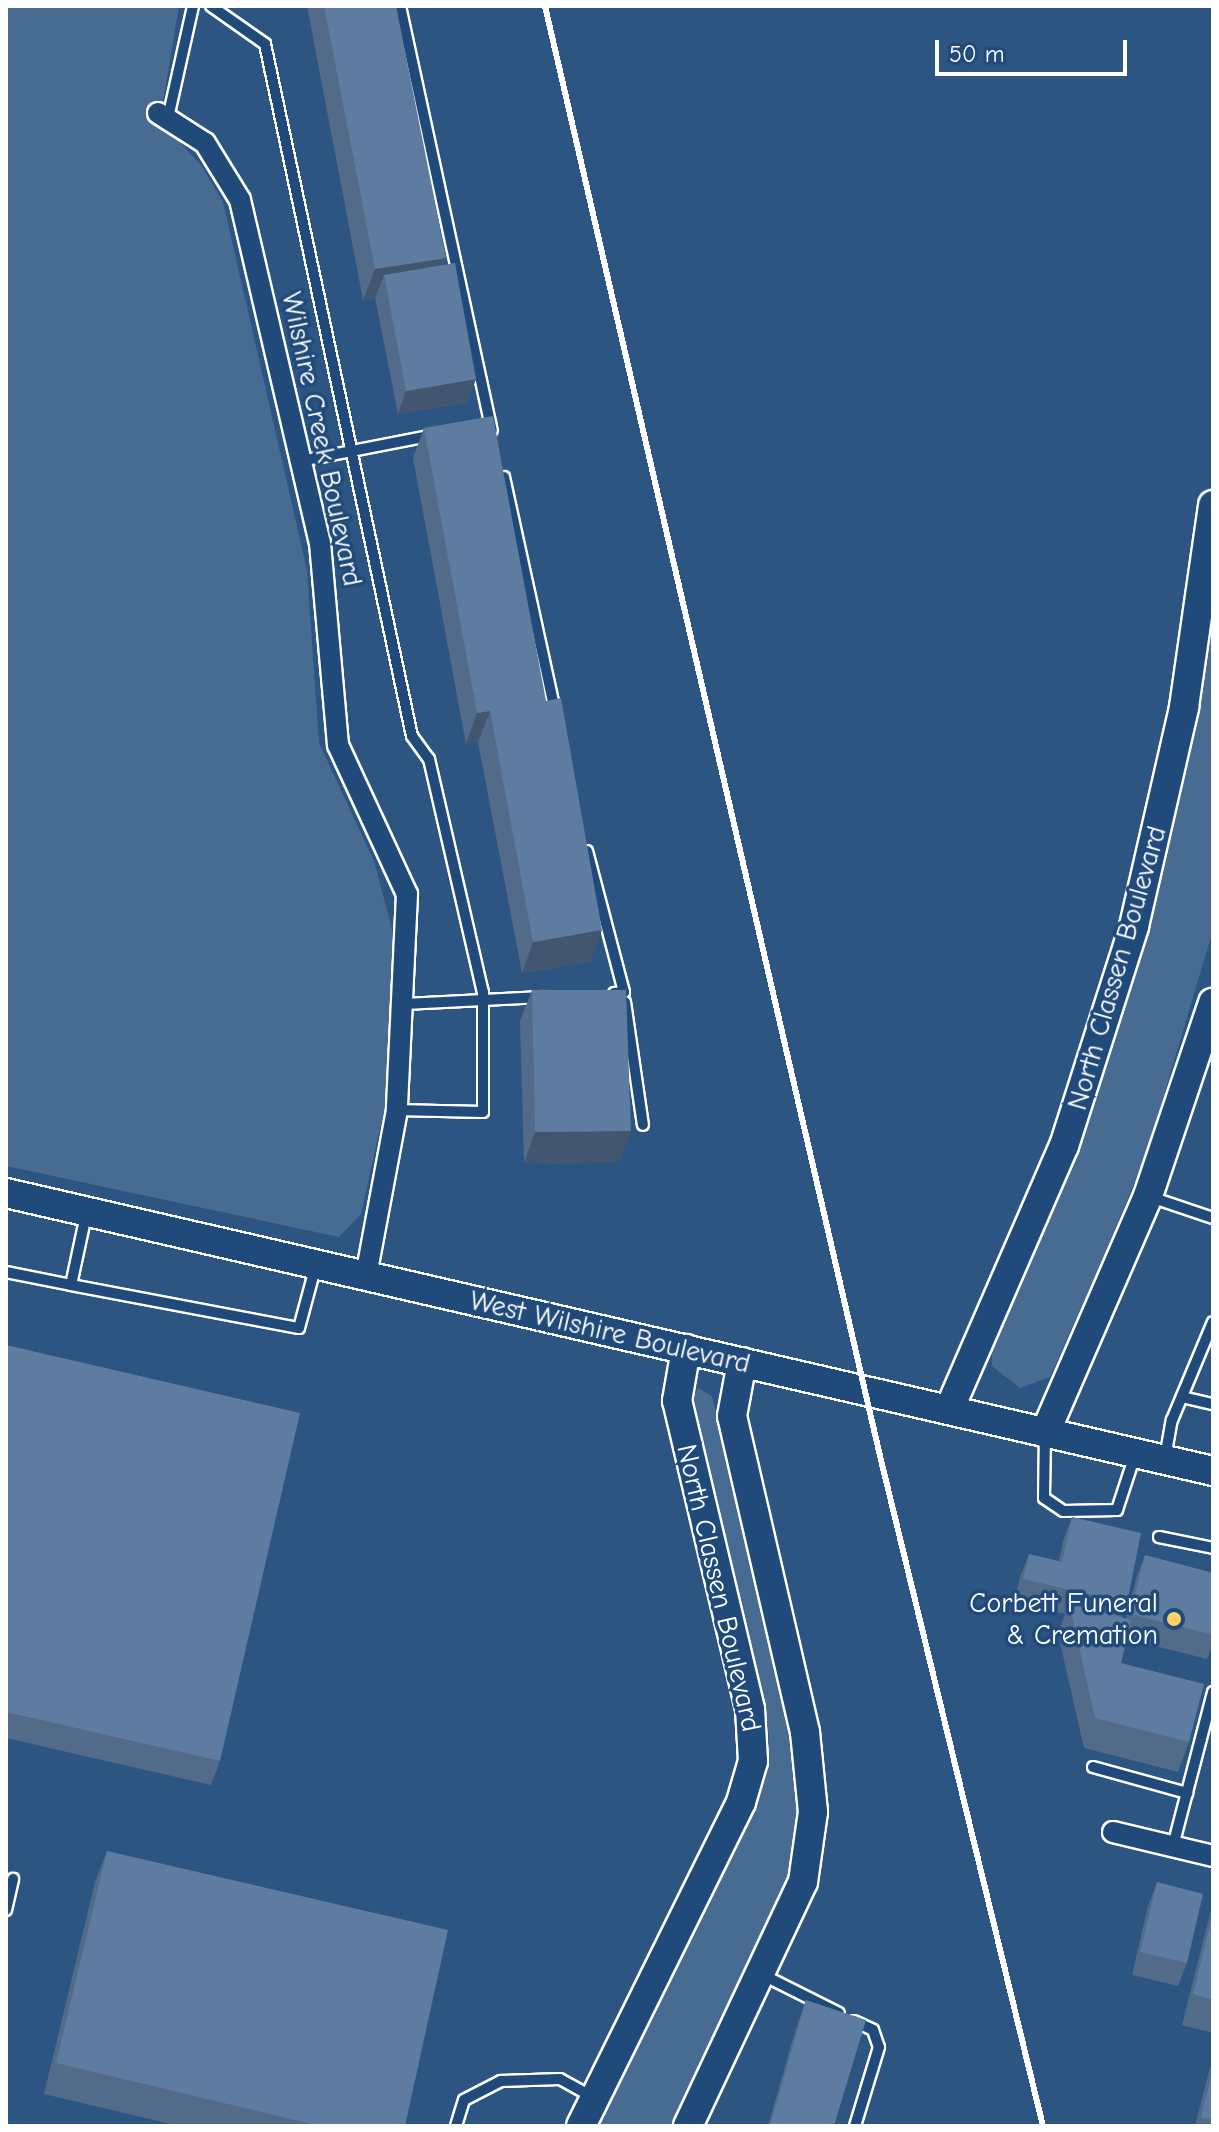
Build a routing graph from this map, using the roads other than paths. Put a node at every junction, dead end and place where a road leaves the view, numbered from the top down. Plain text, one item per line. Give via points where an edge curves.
1 (193, 6) edge
2 (211, 6) edge
3 (400, 6) edge
4 (163, 115) joint
5 (490, 423) junction
6 (475, 426) edge
7 (445, 432) edge
8 (494, 438) edge
9 (355, 451) junction
10 (301, 461) junction
11 (502, 468) edge
12 (1213, 505) edge
13 (558, 728) edge
14 (582, 833) edge
15 (624, 992) junction
16 (593, 994) edge
17 (561, 996) edge
18 (483, 999) junction
19 (1213, 1003) edge
20 (405, 1004) junction
21 (397, 1110) junction
22 (643, 1125) dead end
23 (6, 1193) edge
24 (1148, 1196) junction
25 (87, 1211) junction
26 (1213, 1218) edge
27 (316, 1264) junction
28 (6, 1272) edge
29 (366, 1275) junction
30 (71, 1285) junction
31 (1213, 1322) edge
32 (686, 1349) junction
33 (742, 1362) junction
34 (1182, 1397) junction
35 (1213, 1404) edge
36 (949, 1410) junction
37 (1045, 1433) junction
38 (1135, 1454) junction
39 (1164, 1460) junction
40 (1213, 1471) edge
41 (1159, 1537) dead end
42 (1213, 1548) edge
43 (1197, 1696) edge
44 (1212, 1696) edge
45 (1093, 1767) dead end
46 (1187, 1793) junction
47 (1113, 1832) dead end
48 (1173, 1846) junction
49 (1213, 1856) edge
50 (13, 1879) dead end
51 (6, 1910) edge
52 (760, 1974) junction
53 (593, 2097) junction
54 (456, 2126) edge
55 (581, 2126) edge
56 (688, 2126) edge
57 (855, 2126) edge

1 - 4 lane
2 - 9 lane via 265,44
3 - 5 lane
4 - 10 street, Wilshire Creek Boulevard via 205,143 240,200
5 - 6 lane
5 - 8 lane
7 - 9 lane
9 - 10 lane
9 - 18 lane via 412,736 429,759
10 - 20 street, Wilshire Creek Boulevard via 329,610 338,745 407,894
11 - 13 lane
12 - 36 street, North Classen Boulevard via 1181,721 1134,926 1064,1146
14 - 15 lane
15 - 16 lane
15 - 22 lane
17 - 18 lane
18 - 20 lane
18 - 21 lane via 483,1112
19 - 24 street
20 - 21 street, Wilshire Creek Boulevard
21 - 29 street, Wilshire Creek Boulevard
23 - 25 street, West Wilshire Boulevard
24 - 26 lane
24 - 37 street
25 - 27 street, West Wilshire Boulevard
25 - 30 lane
27 - 29 street, West Wilshire Boulevard
27 - 30 lane via 299,1328
28 - 30 lane
29 - 32 street, West Wilshire Boulevard
31 - 34 lane
32 - 33 street, West Wilshire Boulevard
32 - 53 street, North Classen Boulevard via 677,1401 750,1709 753,1761 741,1802
33 - 36 street, West Wilshire Boulevard
33 - 52 street, North Classen Boulevard via 732,1416 805,1732 813,1812 803,1882
34 - 35 lane
34 - 39 lane
36 - 37 street, West Wilshire Boulevard
37 - 38 street, West Wilshire Boulevard
37 - 38 lane via 1044,1498 1063,1511 1117,1510
38 - 39 street, West Wilshire Boulevard
39 - 40 street, West Wilshire Boulevard
41 - 42 lane
43 - 44 lane
44 - 46 lane
45 - 46 lane
46 - 48 lane
47 - 48 street
48 - 49 street
50 - 51 lane
52 - 56 street, North Classen Boulevard
52 - 57 lane via 873,2030 879,2047
53 - 54 lane via 560,2079 501,2081 464,2100
53 - 55 street, North Classen Boulevard

